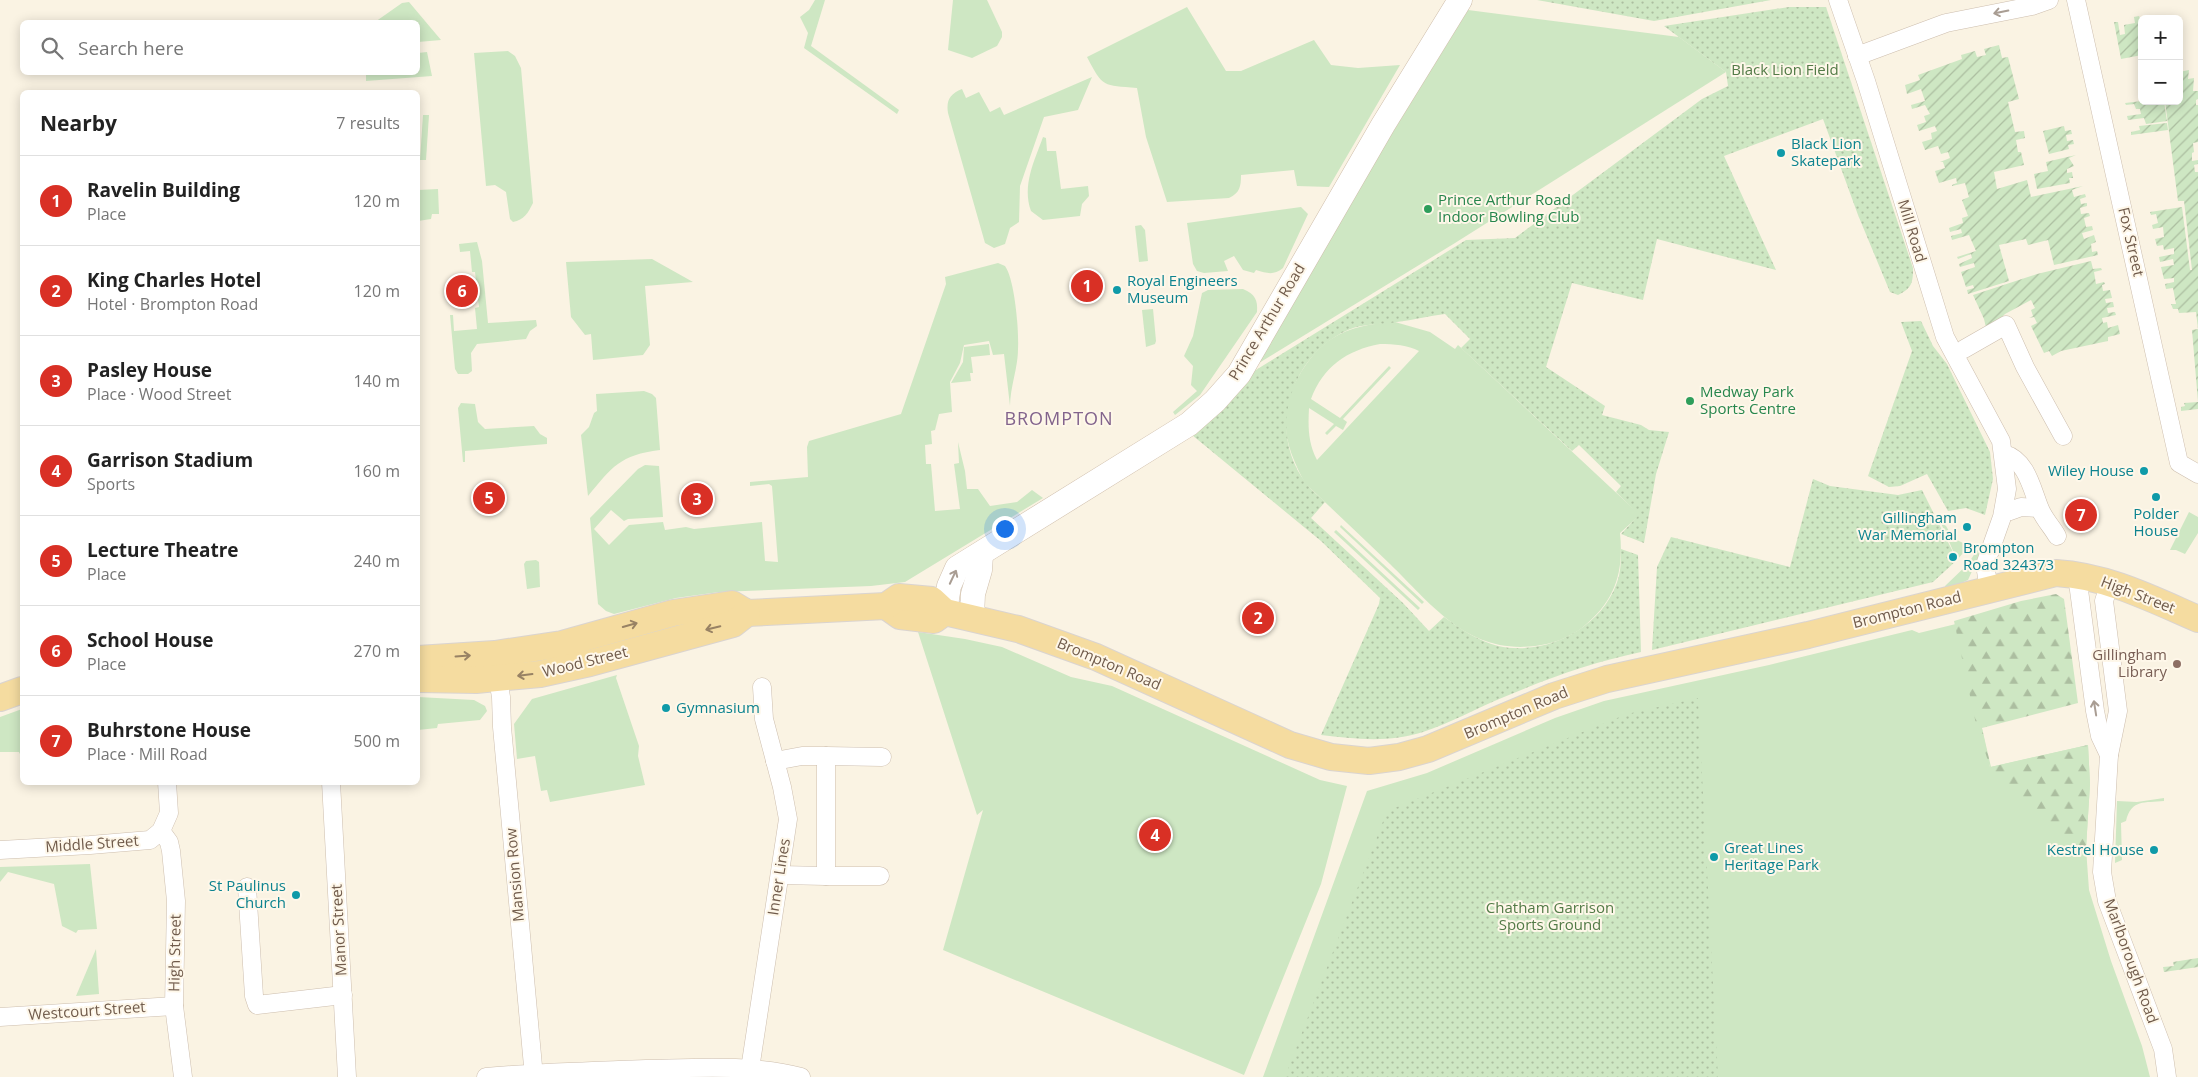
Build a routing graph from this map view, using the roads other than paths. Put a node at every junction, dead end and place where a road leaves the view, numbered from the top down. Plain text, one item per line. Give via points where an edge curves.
1 (1460, 0) edge
2 (1838, 0) edge
3 (2048, 0) edge
4 (2076, 0) edge
5 (1858, 56) junction
6 (1964, 349) dead end
7 (2063, 436) dead end
8 (2004, 454) junction
9 (2198, 474) edge
10 (2039, 508) junction
11 (2004, 510) junction
12 (2057, 536) dead end
13 (980, 555) junction
14 (2077, 575) junction
15 (2110, 582) junction
16 (1989, 589) junction
17 (2105, 608) junction
18 (2081, 609) junction
19 (945, 612) junction
20 (972, 617) junction
21 (2198, 619) edge
22 (420, 659) edge
23 (497, 666) junction
24 (420, 679) edge
25 (762, 687) dead end
26 (20, 691) edge
27 (0, 698) edge
28 (2109, 755) junction
29 (826, 756) junction
30 (882, 756) dead end
31 (775, 761) junction
32 (167, 785) edge
33 (331, 785) edge
34 (161, 831) junction
35 (0, 850) edge
36 (780, 875) junction
37 (826, 876) junction
38 (880, 876) dead end
39 (246, 887) dead end
40 (343, 996) junction
41 (174, 1006) junction
42 (0, 1017) edge
43 (750, 1069) junction
44 (534, 1075) edge
45 (183, 1077) edge
46 (347, 1077) edge
47 (486, 1077) edge
48 (801, 1077) edge
49 (2168, 1077) edge

1 - 13 main road, Prince Arthur Road via 1392,109 1239,374 1189,424
2 - 5 street, Mill Road
3 -> 5 street via 1946,24
4 - 9 street, Fox Street via 2179,463
5 - 8 street, Mill Road via 1945,337 1992,422
6 - 7 street via 2006,325
8 - 10 street via 2017,459 2034,490
8 - 11 street, Mill Road via 2008,480
10 - 11 street
10 - 12 street
11 - 16 street, Mill Road via 1985,565
19 -> 13 main road, Prince Arthur Road via 949,586 957,568
13 - 20 main road
14 - 15 main road, High Street
14 - 16 main road, Brompton Road via 2056,573
14 - 18 street, Marlborough Road
15 - 17 street, Marlborough Road
15 - 21 main road, High Street
16 - 20 main road, Brompton Road via 1808,635 1607,679 1554,696 1428,749 1369,761 1298,747 1080,650
17 - 18 street
17 - 28 street, Marlborough Road via 2118,707
28 -> 18 street, Marlborough Road via 2100,736 2095,712
19 - 20 main road, Wood Street
19 - 23 main road, Wood Street via 932,600 899,597 886,606 746,613 733,624 587,651 540,674
22 -> 23 main road, Wood Street
23 - 24 main road, Wood Street
23 - 44 street, Mansion Row
25 - 31 street, Inner Lines via 764,718
26 - 27 main road
28 - 49 street, Marlborough Road via 2102,872 2107,901 2163,1049
29 - 30 street
29 - 31 street
29 - 37 street
31 - 36 street, Inner Lines via 788,819
32 - 34 street via 169,813
33 - 40 street, Manor Street
34 - 35 street, Middle Street via 150,840 138,842
34 - 41 street, High Street via 171,846 176,901
36 - 37 street
36 - 43 street, Inner Lines
37 - 38 street
39 - 40 street via 257,1005
40 - 46 street, Manor Street
41 - 42 street, Westcourt Street
41 - 45 street, High Street
43 - 44 street via 687,1068
43 - 48 street
44 - 47 street

